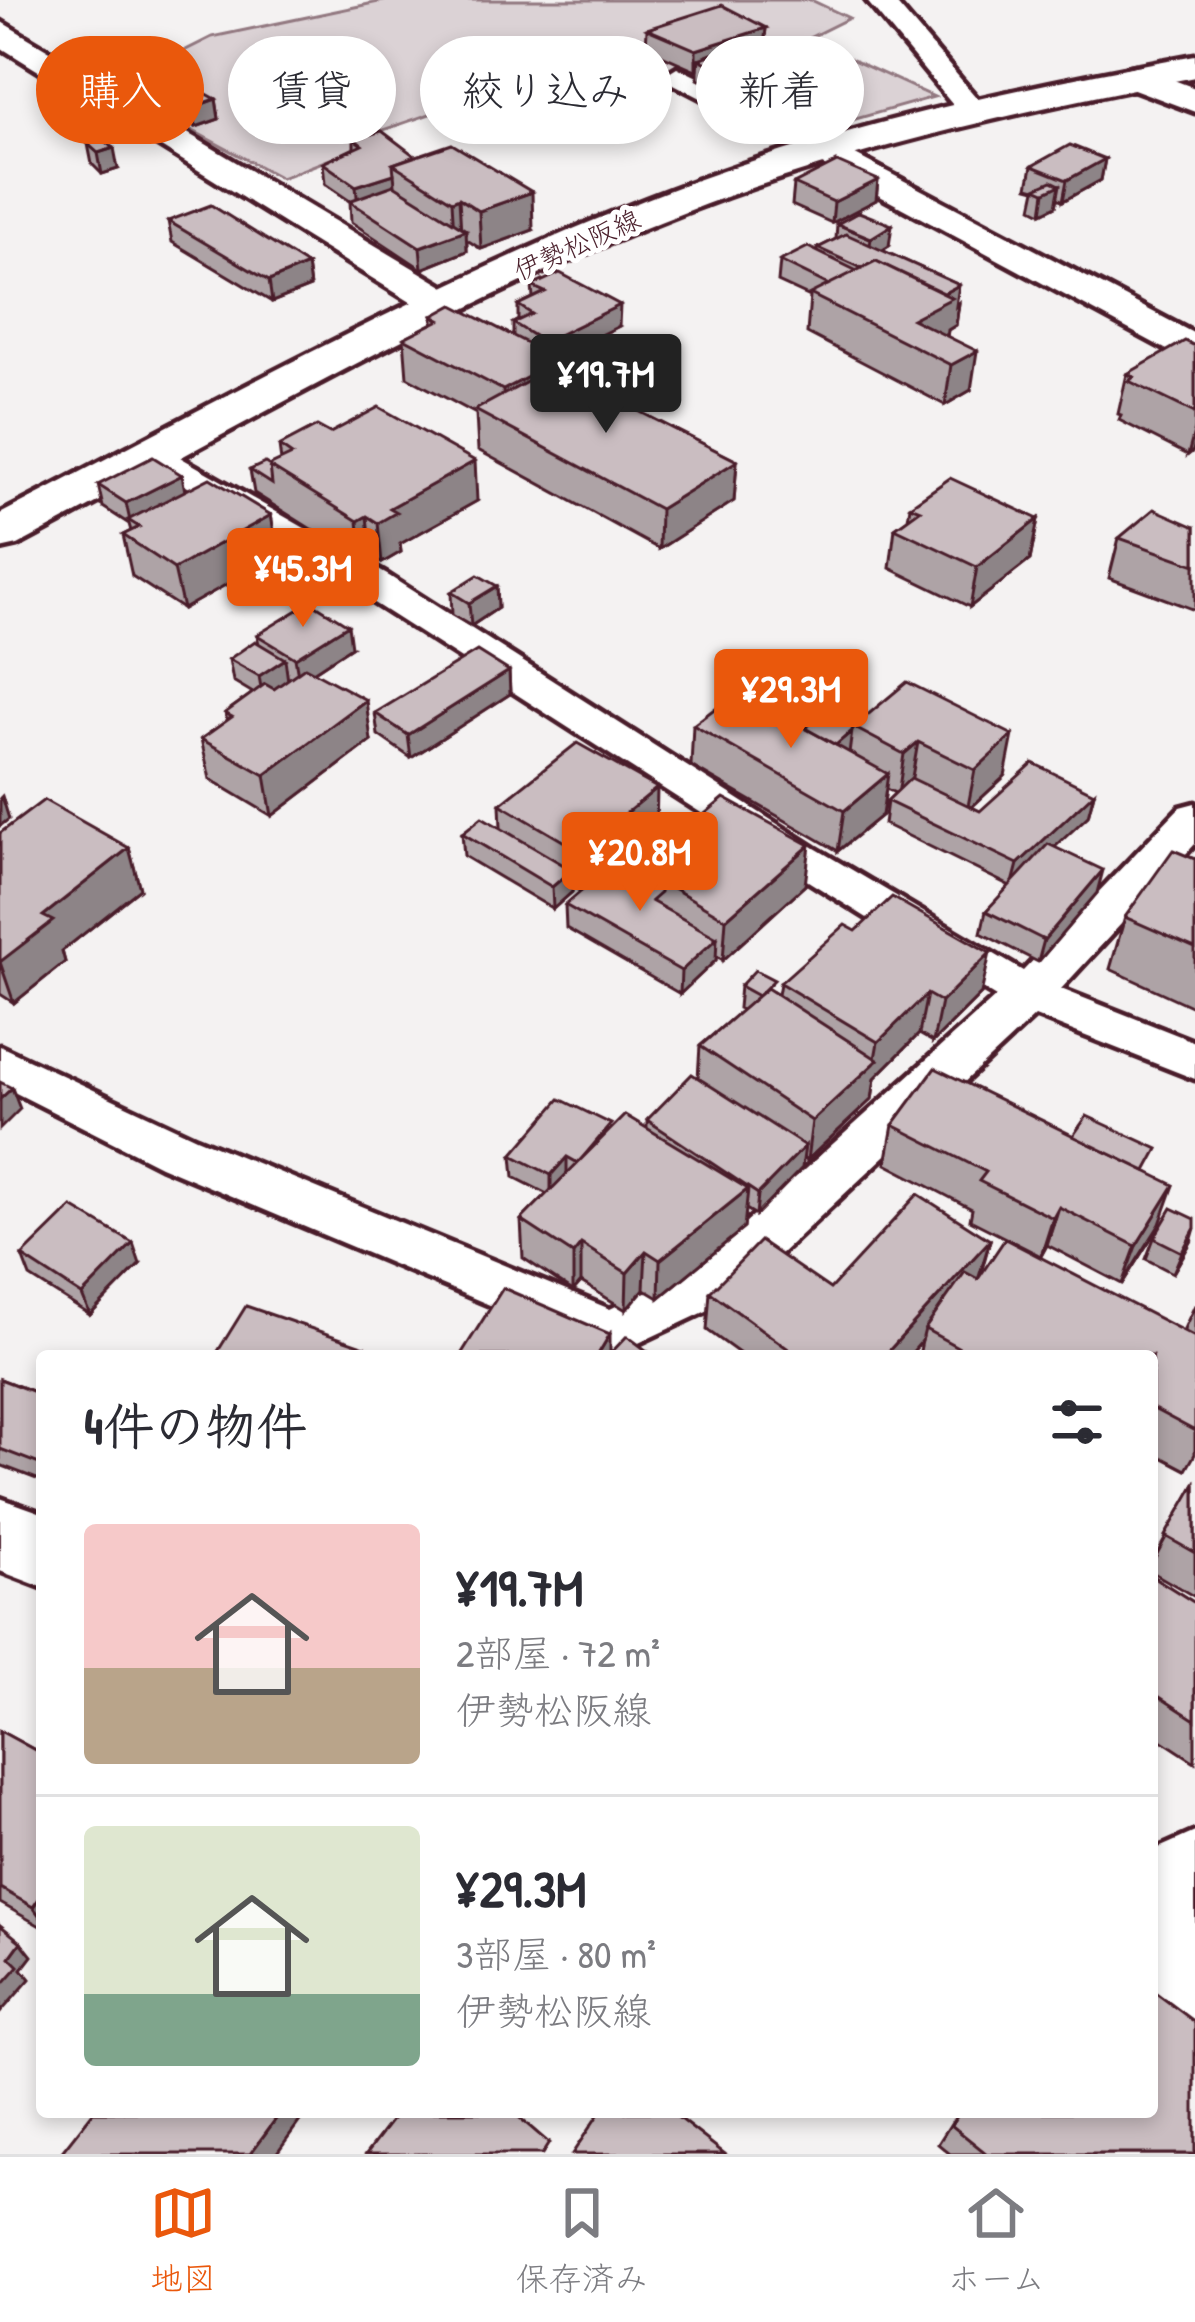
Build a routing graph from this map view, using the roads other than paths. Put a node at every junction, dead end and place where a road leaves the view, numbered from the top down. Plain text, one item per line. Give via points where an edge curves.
1 (879, 0) edge
2 (0, 32) edge
3 (1195, 66) edge
4 (677, 75) dead end
5 (1136, 76) junction
6 (1195, 101) edge
7 (972, 110) junction
8 (825, 151) junction
9 (445, 305) junction
10 (1195, 352) edge
11 (157, 454) junction
12 (0, 534) edge
13 (1195, 817) edge
14 (1028, 995) junction
15 (1195, 1061) edge
16 (0, 1064) edge
17 (0, 1534) edge
18 (36, 1548) edge
19 (1195, 1877) edge
20 (1158, 1897) edge
21 (1158, 1933) edge
22 (1195, 1983) edge

1 - 7 lane
2 - 9 street
3 - 5 street, 伊勢松阪線
4 - 8 lane
5 - 6 street
5 - 7 street, 伊勢松阪線
7 - 8 street, 伊勢松阪線
8 - 9 street, 伊勢松阪線 via 586,238
8 - 10 street
9 - 11 street, 伊勢松阪線
11 - 12 street, 伊勢松阪線
11 - 14 lane
13 - 14 lane
14 - 15 lane
14 - 16 lane via 712,1284 611,1333 178,1152
17 - 18 street
19 - 20 street
21 - 22 street

